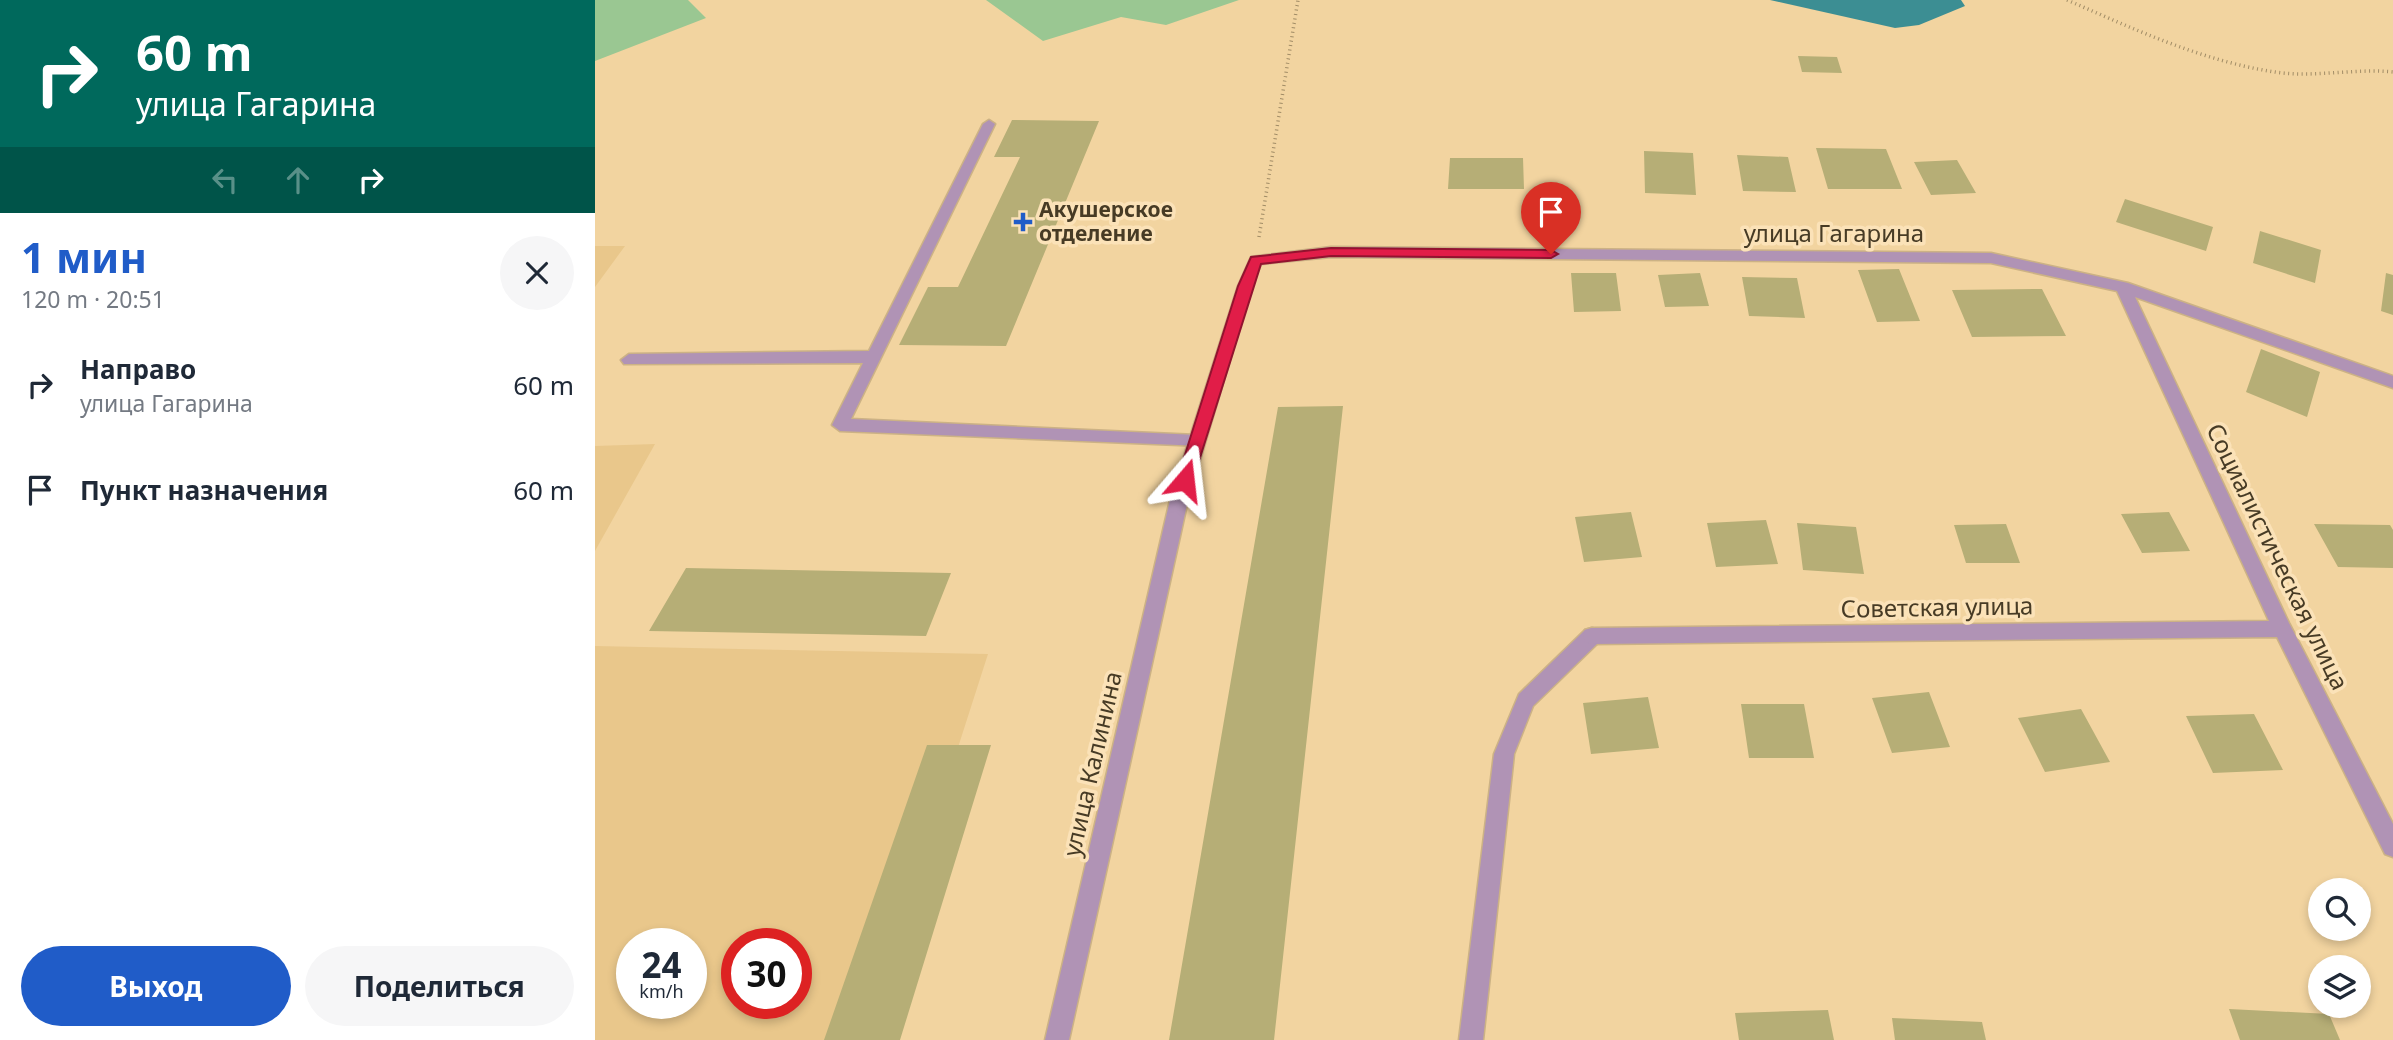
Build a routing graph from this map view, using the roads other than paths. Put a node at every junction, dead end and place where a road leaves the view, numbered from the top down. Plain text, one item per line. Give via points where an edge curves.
1 (989, 124) dead end
2 (1256, 260) joint
3 (2123, 287) junction
4 (873, 357) junction
5 (629, 360) dead end
6 (2393, 382) edge
7 (1197, 441) junction
8 (2282, 629) junction
9 (2393, 846) edge
10 (1057, 1040) edge
11 (1471, 1040) edge

1 - 4 street
2 - 3 street, улица Гагарина via 1331,252 1991,258
2 - 7 street, улица Калинина
3 - 6 street, улица Гагарина
3 - 8 street, Социалистическая улица
4 - 5 street
4 - 7 street via 840,425
7 - 10 street, улица Калинина via 1179,500
8 - 9 street, Социалистическая улица
8 - 11 street, Советская улица via 1592,636 1526,700 1504,754

